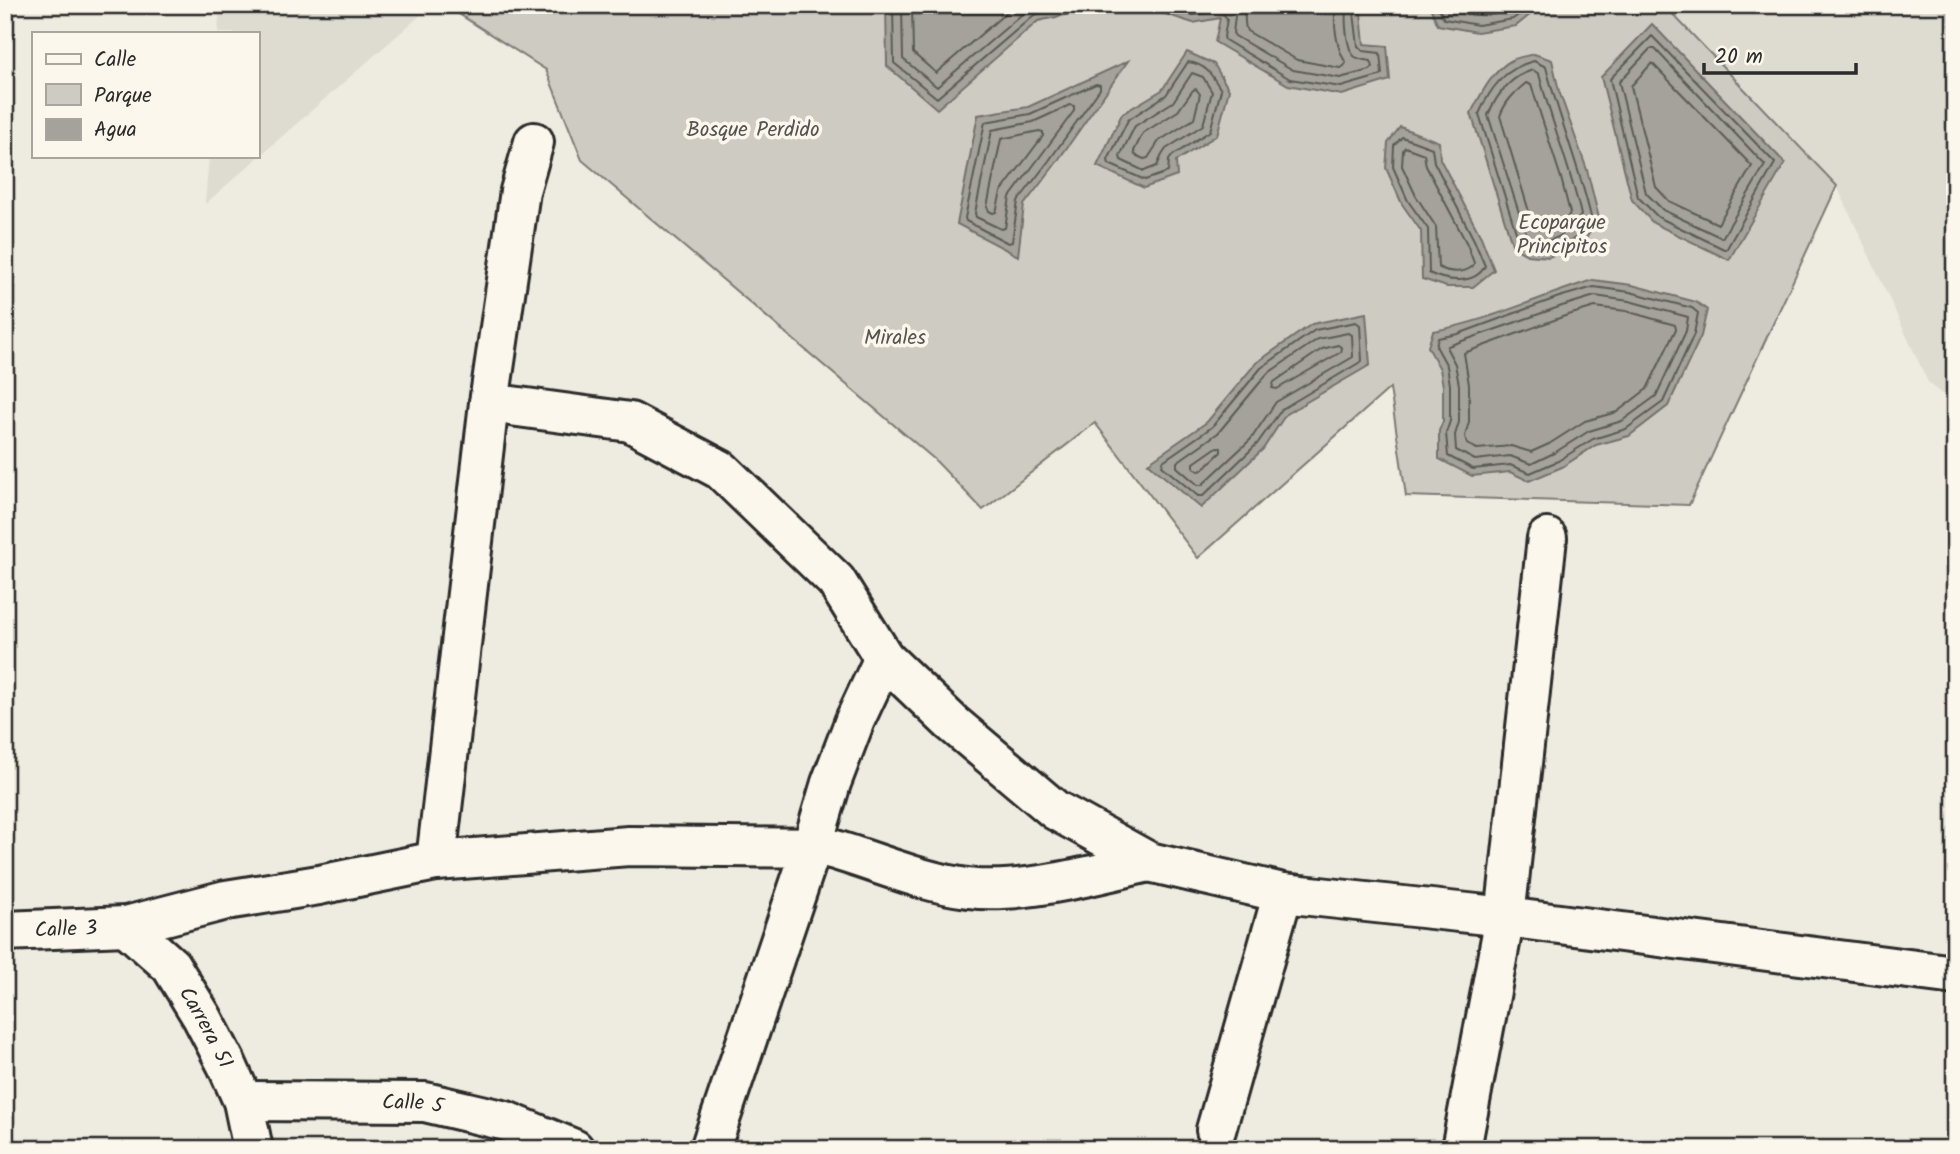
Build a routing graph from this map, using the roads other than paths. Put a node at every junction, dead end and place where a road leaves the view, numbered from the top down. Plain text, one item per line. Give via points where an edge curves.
1 (534, 142) dead end
2 (489, 403) junction
3 (1547, 538) dead end
4 (884, 657) junction
5 (812, 847) junction
6 (436, 861) junction
7 (1149, 862) junction
8 (1283, 893) junction
9 (1505, 917) junction
10 (126, 926) junction
11 (5, 931) edge
12 (1955, 975) edge
13 (243, 1101) junction
14 (1216, 1130) dead end
15 (253, 1149) edge
16 (574, 1149) edge
17 (710, 1149) edge
18 (1461, 1149) edge

1 - 2 street via 520,191
2 - 4 street via 630,422 721,470 836,581
2 - 6 street
3 - 9 street
4 - 5 street via 845,745
4 - 7 street via 952,723 1055,810
5 - 6 street, Calle 3 via 629,846
5 - 7 street, Calle 3 via 859,857 917,878 970,888 1013,889
5 - 17 street
6 - 10 street, Calle 3 via 226,900
7 - 8 street
8 - 9 street
8 - 14 street
9 - 12 street
9 - 18 street
10 - 11 street, Calle 3
10 - 13 street, Carrera 51 via 171,967 202,1017
13 - 15 street, Carrera 51
13 - 16 street, Calle 5 via 425,1102 506,1121

